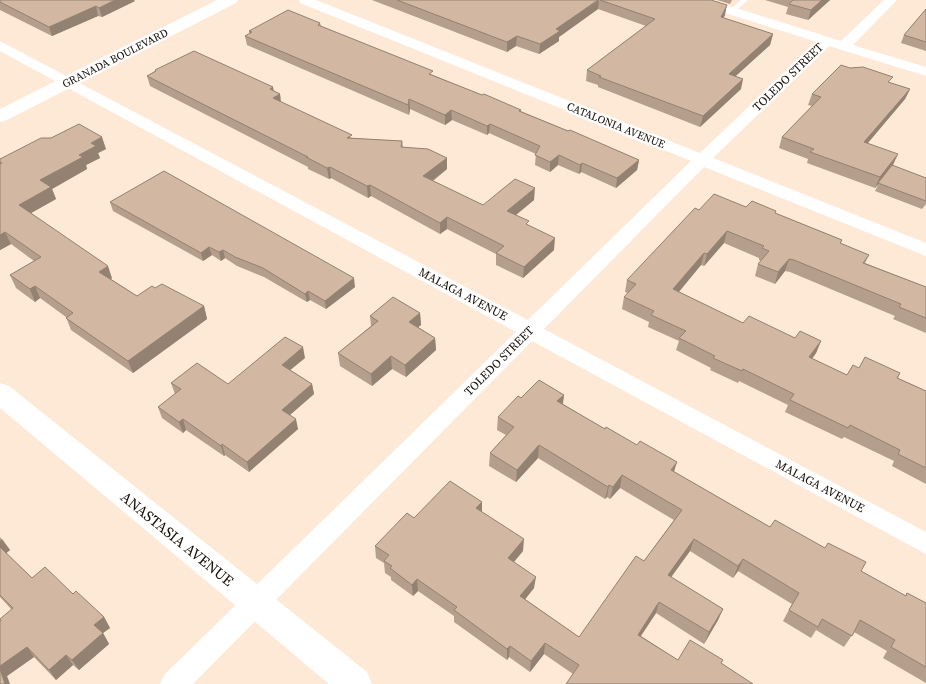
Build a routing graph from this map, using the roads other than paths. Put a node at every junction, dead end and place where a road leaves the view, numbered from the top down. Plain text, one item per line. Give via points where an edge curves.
1 (230, 0) edge
2 (306, 0) edge
3 (698, 0) edge
4 (745, 0) edge
5 (891, 0) edge
6 (732, 11) junction
7 (835, 43) junction
8 (0, 45) edge
9 (926, 72) edge
10 (69, 82) junction
11 (0, 116) edge
12 (702, 160) junction
13 (926, 250) edge
14 (530, 330) junction
15 (0, 393) edge
16 (926, 544) edge
17 (256, 603) junction
18 (174, 684) edge
19 (355, 684) edge

1 - 10 street, GRANADA BOULEVARD
2 - 12 street, CATALONIA AVENUE
3 - 6 street
4 - 6 lane
5 - 7 street, TOLEDO STREET
6 - 7 street
7 - 9 street
7 - 12 street, TOLEDO STREET
8 - 10 street, MALAGA AVENUE
10 - 11 street, GRANADA BOULEVARD
10 - 14 street, MALAGA AVENUE
12 - 13 street, CATALONIA AVENUE
12 - 14 street, TOLEDO STREET
14 - 16 street, MALAGA AVENUE
14 - 17 street, TOLEDO STREET
15 - 17 street, ANASTASIA AVENUE
17 - 18 street, TOLEDO STREET
17 - 19 street, ANASTASIA AVENUE

